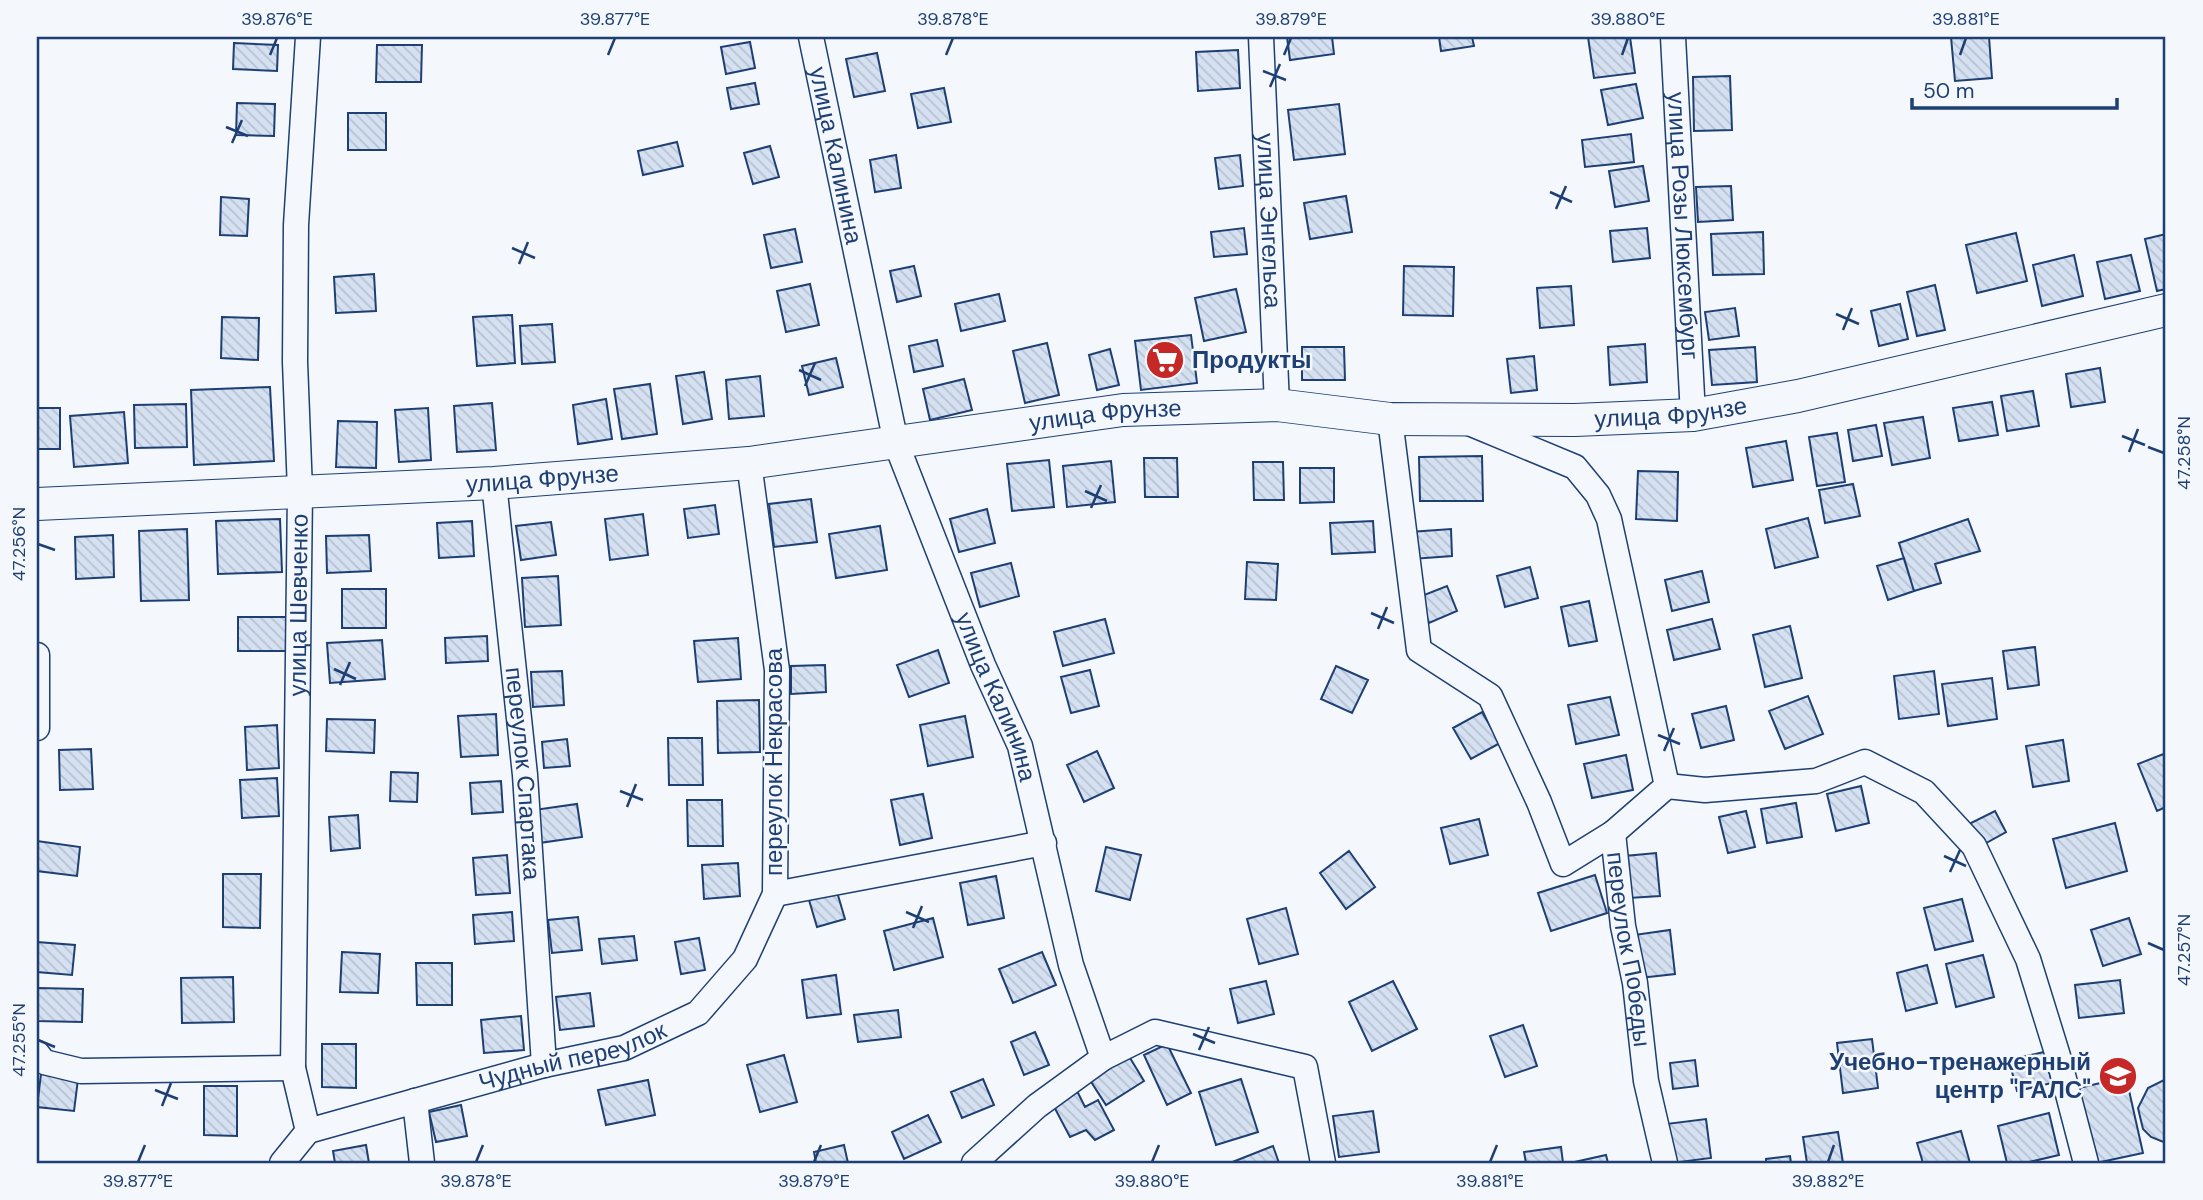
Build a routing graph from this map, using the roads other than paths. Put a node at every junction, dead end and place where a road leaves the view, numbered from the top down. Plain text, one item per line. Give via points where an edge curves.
1 (307, 37) edge
2 (811, 37) edge
3 (1261, 37) edge
4 (1673, 37) edge
5 (2166, 310) edge
6 (1277, 405) junction
7 (1693, 415) junction
8 (1390, 419) junction
9 (1460, 419) junction
10 (896, 443) junction
11 (749, 463) junction
12 (494, 483) junction
13 (300, 491) junction
14 (37, 504) edge
15 (37, 655) edge
16 (37, 728) edge
17 (1667, 786) junction
18 (1613, 833) junction
19 (1044, 843) junction
20 (775, 894) junction
21 (40, 1057) edge
22 (1103, 1058) junction
23 (544, 1065) junction
24 (293, 1068) junction
25 (415, 1101) junction
26 (308, 1131) junction
27 (282, 1163) edge
28 (422, 1163) edge
29 (974, 1163) edge
30 (1323, 1163) edge
31 (1665, 1163) edge
32 (2086, 1163) edge

1 - 13 street, улица Шевченко via 296,225
2 - 10 street, улица Калинина
3 - 6 street, улица Энгельса
4 - 7 street, улица Розы Люксембург
5 - 7 street, улица Фрунзе via 1798,396
6 - 8 street, улица Фрунзе
6 - 10 street, улица Фрунзе via 1123,410
7 - 9 street, улица Фрунзе
8 - 9 street, улица Фрунзе
8 - 18 street, переулок Победы via 1419,650 1490,696 1563,864
9 - 17 street via 1575,467 1598,495 1609,519
10 - 11 street, улица Фрунзе
10 - 19 street, улица Калинина via 983,665 1020,746
11 - 12 street, улица Фрунзе
11 - 20 street, переулок Некрасова via 777,670
12 - 13 street, улица Фрунзе
12 - 23 street, переулок Спартака via 525,775
13 - 14 street, улица Фрунзе
13 - 24 street, улица Шевченко
15 - 16 street
17 - 18 street
17 - 32 street via 1705,790 1815,781 1865,762 1924,792 1973,846 2028,959
18 - 31 street, переулок Победы via 1646,1081
19 - 20 street
19 - 22 street, улица Калинина via 1071,965
20 - 23 street, Чудный переулок via 745,959 698,1013 624,1048
21 - 24 street via 80,1071
22 - 29 street via 1037,1106
22 - 30 street via 1155,1032 1305,1067
23 - 25 street, Чудный переулок
24 - 26 street, улица Шевченко
25 - 26 street, Чудный переулок
25 - 28 street
26 - 27 street

